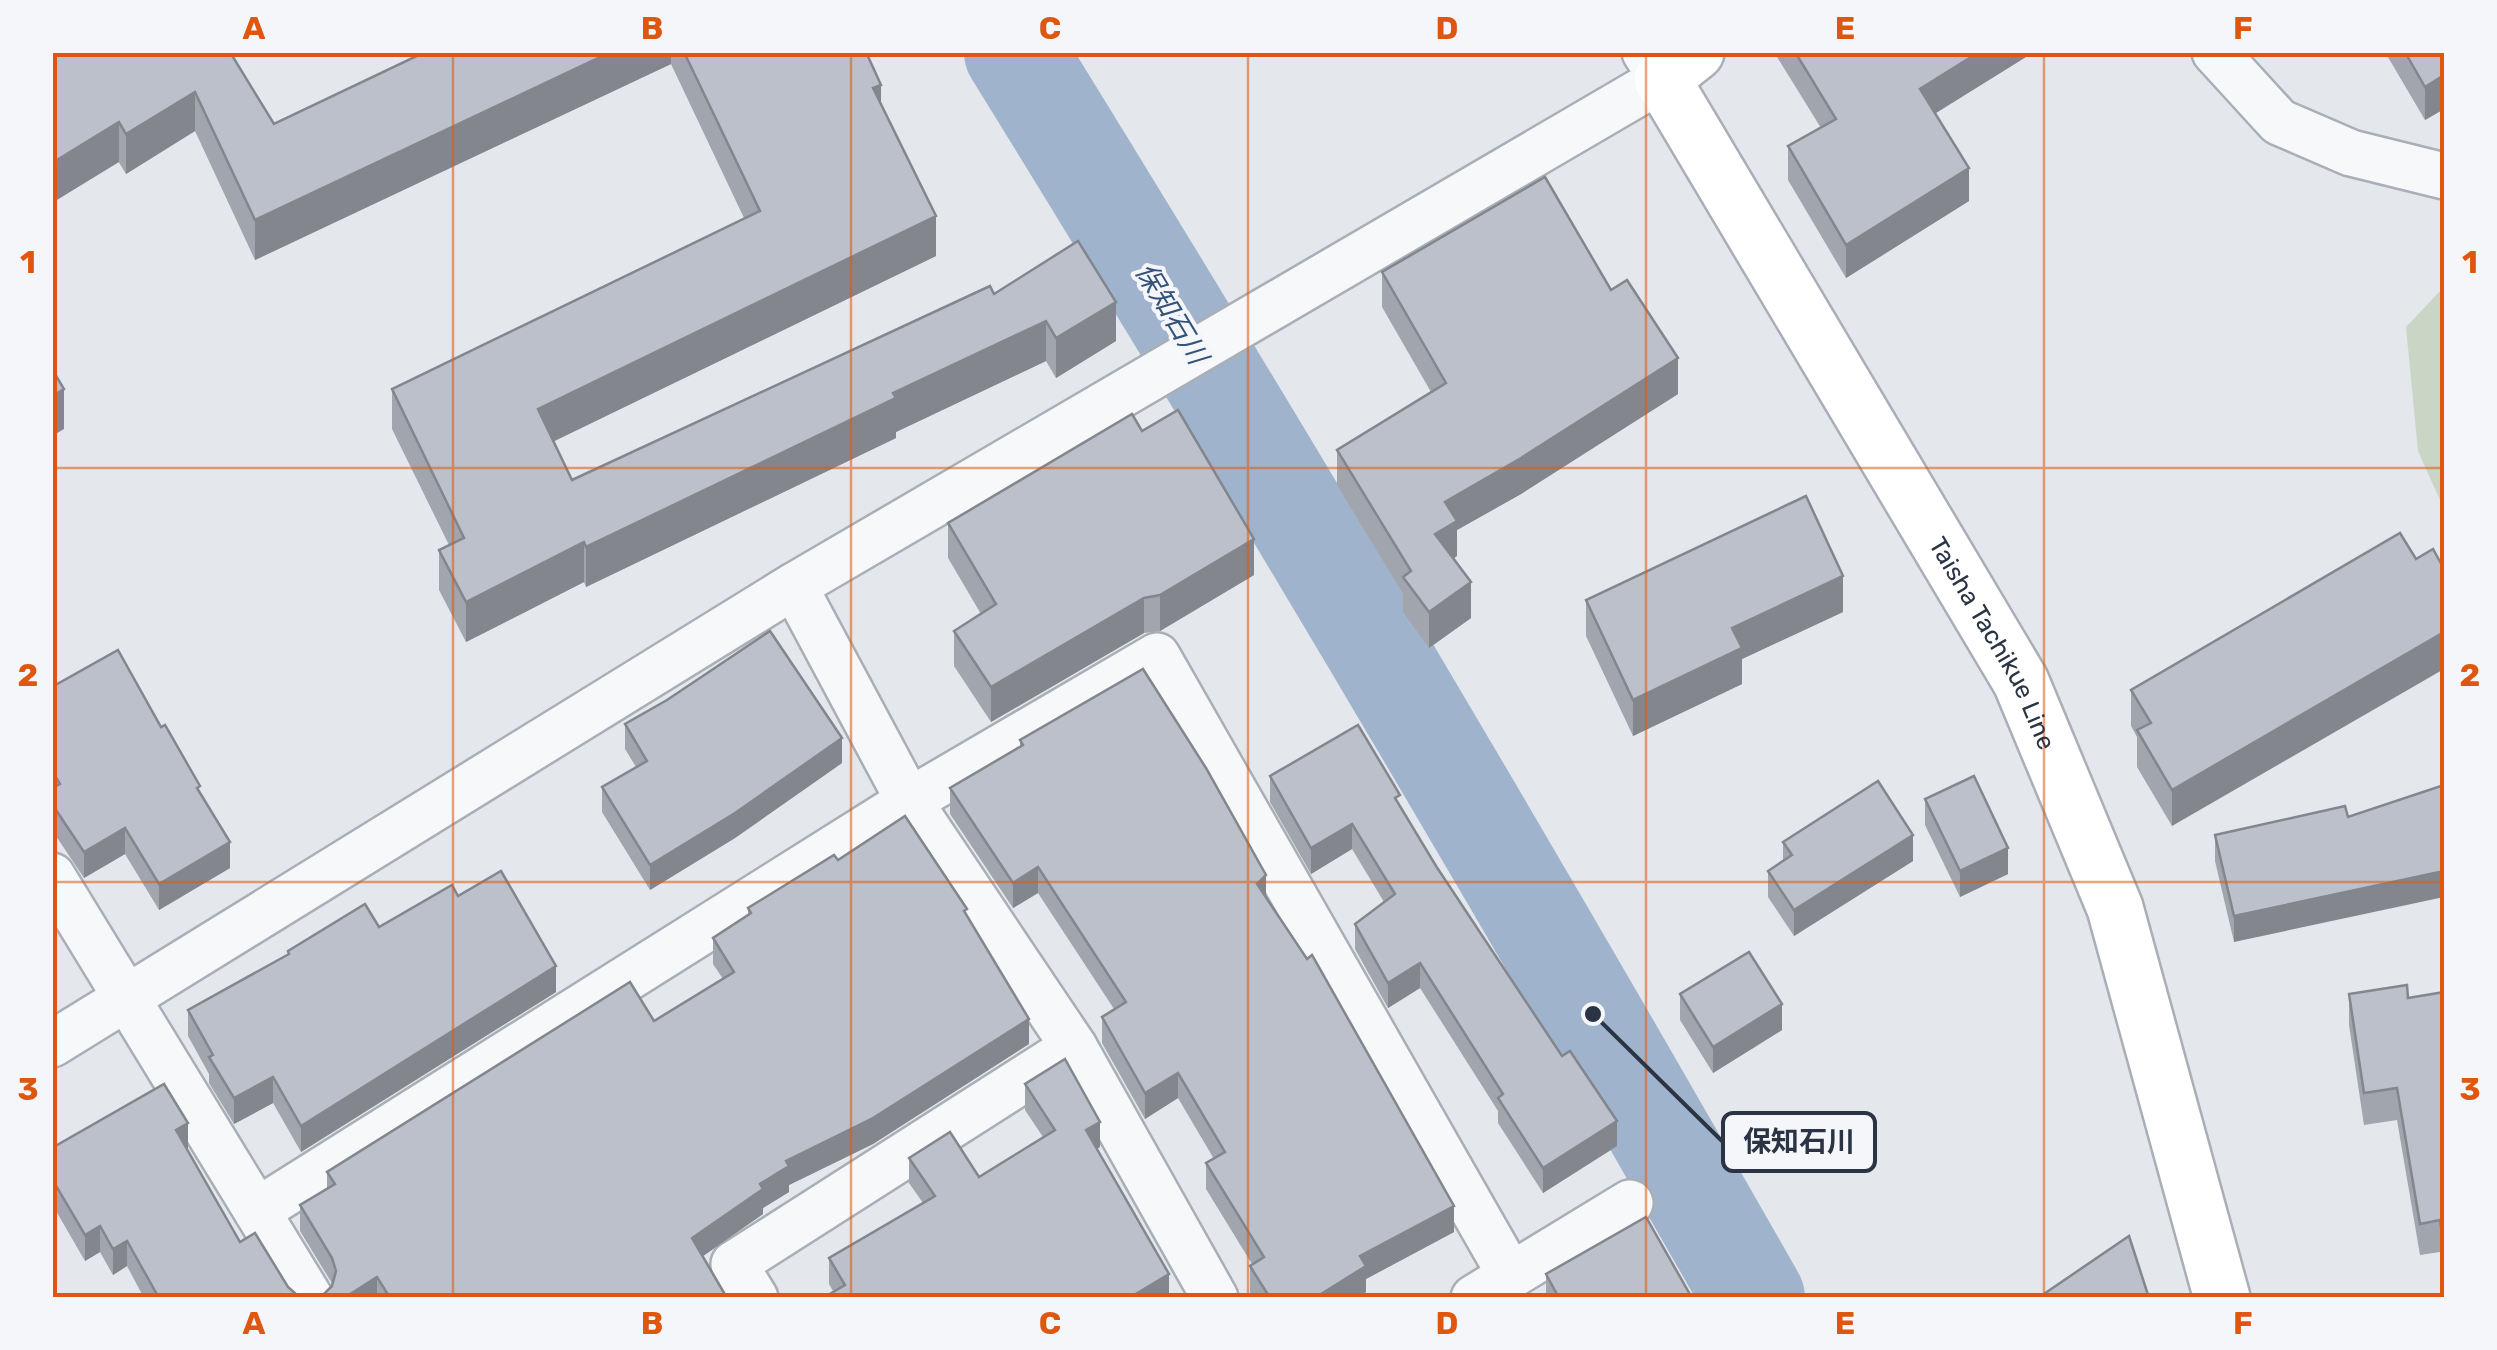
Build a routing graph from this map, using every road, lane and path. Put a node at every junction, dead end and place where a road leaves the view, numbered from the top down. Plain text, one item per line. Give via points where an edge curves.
1 (2215, 52) edge
2 (1667, 61) edge
3 (2444, 176) edge
4 (794, 586) junction
5 (909, 802) junction
6 (52, 876) edge
7 (128, 999) junction
8 (52, 1044) edge
9 (1074, 1046) junction
10 (1630, 1203) dead end
11 (257, 1211) junction
12 (1492, 1287) edge
13 (310, 1298) edge
14 (755, 1298) edge
15 (1215, 1298) edge
16 (2222, 1298) edge

1 - 3 street via 2280,122 2351,153
2 - 4 street
2 - 16 main road, Taisha Tachikue Line via 2021,682 2114,908
4 - 5 street
4 - 7 street
5 - 9 street
5 - 11 street
5 - 12 street via 1157,656
6 - 7 street
7 - 8 street
7 - 11 street
9 - 14 street via 734,1264
9 - 15 street
10 - 12 street
11 - 13 street

